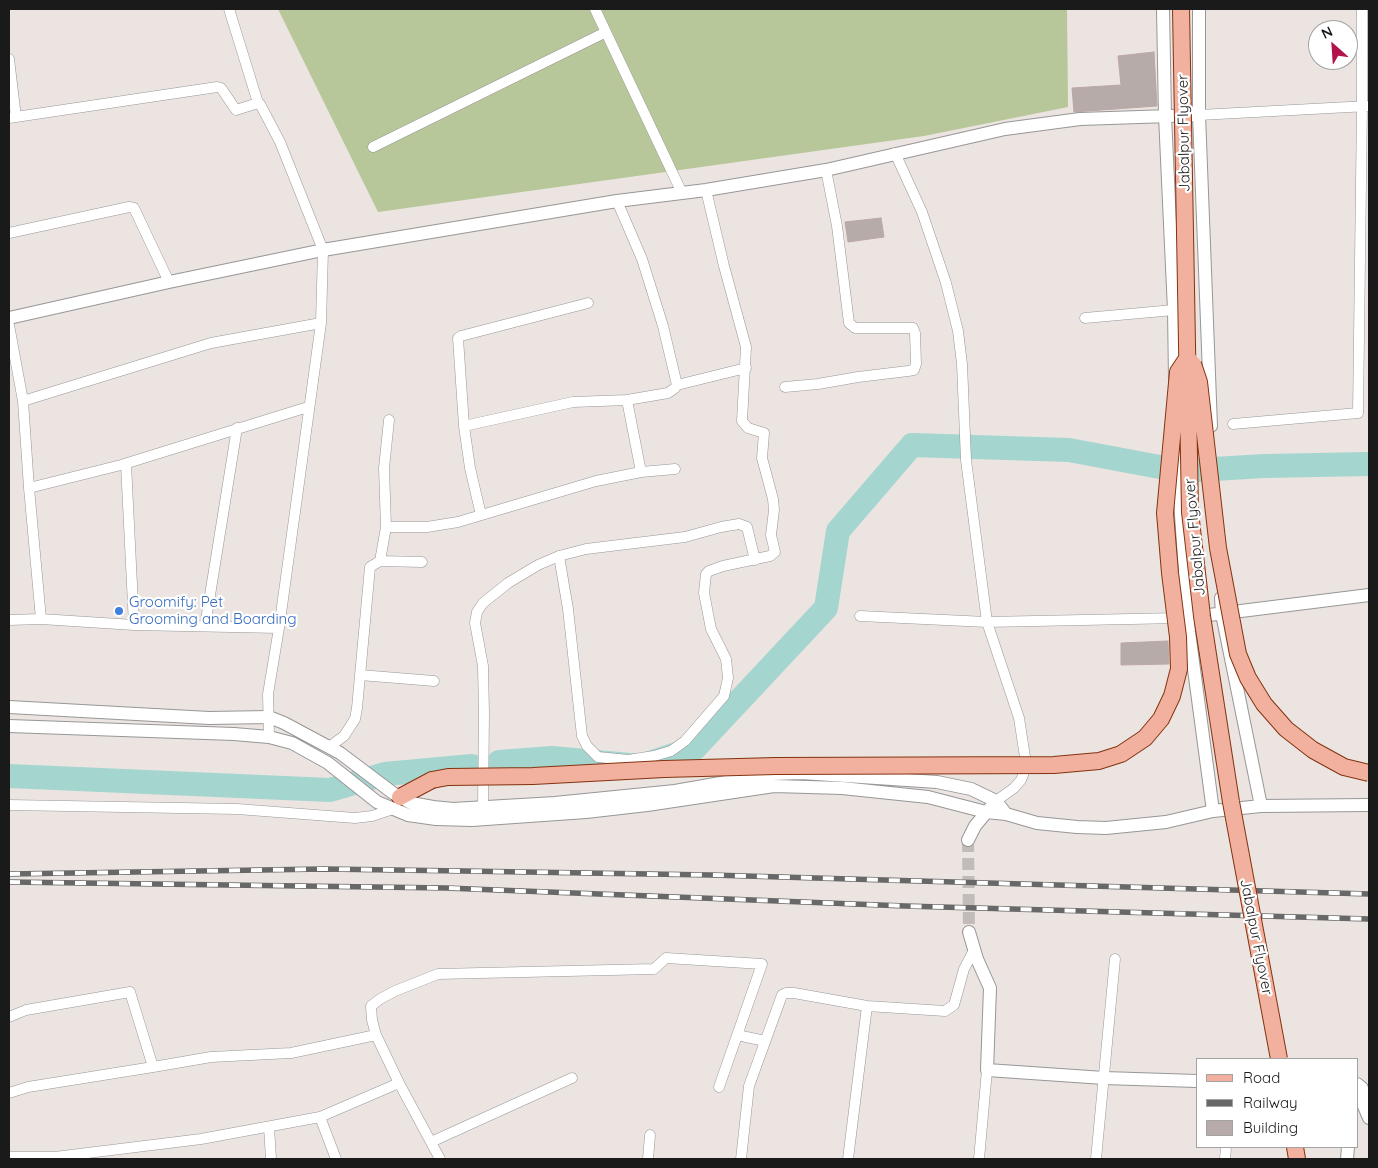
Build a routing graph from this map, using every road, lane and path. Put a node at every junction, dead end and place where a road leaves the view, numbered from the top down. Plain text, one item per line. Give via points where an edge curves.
1 (229, 9) edge
2 (595, 9) edge
3 (1163, 9) edge
4 (1181, 9) edge
5 (1199, 9) edge
6 (1362, 9) edge
7 (606, 32) junction
8 (9, 59) edge
9 (258, 103) junction
10 (1366, 106) edge
11 (1200, 115) junction
12 (1165, 116) junction
13 (12, 117) edge
14 (373, 147) dead end
15 (895, 153) junction
16 (826, 170) junction
17 (706, 190) junction
18 (682, 193) junction
19 (618, 201) junction
20 (9, 233) edge
21 (323, 250) junction
22 (169, 282) junction
23 (588, 303) dead end
24 (1174, 310) junction
25 (9, 318) edge
26 (1086, 318) dead end
27 (321, 323) junction
28 (9, 325) edge
29 (1188, 354) junction
30 (746, 368) junction
31 (677, 385) junction
32 (785, 387) dead end
33 (627, 400) junction
34 (23, 401) junction
35 (308, 407) junction
36 (389, 420) dead end
37 (1233, 424) dead end
38 (464, 426) junction
39 (237, 428) junction
40 (126, 464) junction
41 (675, 469) dead end
42 (641, 472) junction
43 (29, 488) junction
44 (481, 515) junction
45 (386, 527) junction
46 (559, 556) junction
47 (754, 560) junction
48 (380, 561) junction
49 (422, 562) dead end
50 (1369, 595) edge
51 (1222, 614) junction
52 (860, 616) dead end
53 (1188, 617) junction
54 (41, 619) junction
55 (9, 620) edge
56 (987, 622) junction
57 (134, 625) junction
58 (205, 626) junction
59 (280, 628) junction
60 (360, 675) junction
61 (434, 681) dead end
62 (9, 706) edge
63 (269, 717) junction
64 (9, 726) edge
65 (269, 737) junction
66 (329, 746) junction
67 (1369, 773) edge
68 (399, 800) junction
69 (996, 801) junction
70 (9, 805) edge
71 (1369, 805) edge
72 (1261, 806) junction
73 (483, 807) junction
74 (1213, 811) junction
75 (986, 812) junction
76 (1006, 814) junction
77 (968, 840) tunnel mouth
78 (969, 932) tunnel mouth
79 (974, 950) junction
80 (1115, 959) dead end
81 (867, 1006) junction
82 (9, 1017) edge
83 (376, 1035) junction
84 (737, 1035) junction
85 (765, 1040) junction
86 (1279, 1058) edge
87 (153, 1067) junction
88 (987, 1070) junction
89 (572, 1078) dead end
90 (1104, 1078) junction
91 (1196, 1081) edge
92 (399, 1083) junction
93 (1358, 1085) edge
94 (718, 1087) dead end
95 (9, 1093) edge
96 (1360, 1109) edge
97 (320, 1117) junction
98 (1369, 1118) edge
99 (268, 1127) junction
100 (650, 1135) dead end
101 (431, 1142) junction
102 (9, 1157) edge
103 (33, 1158) edge
104 (271, 1159) edge
105 (336, 1159) edge
106 (440, 1159) edge
107 (648, 1159) edge
108 (741, 1159) edge
109 (848, 1159) edge
110 (978, 1159) edge
111 (1096, 1159) edge

1 - 9 street
2 - 7 street
3 - 12 street
4 - 29 main road, Jabalpur Flyover, bridge
5 - 11 street
6 - 10 street
7 - 14 street
7 - 18 street
8 - 13 street
9 - 13 street via 236,110 217,87
9 - 21 street via 280,142
10 - 11 street
10 - 37 street via 1358,413
11 - 12 street
11 - 51 street via 1213,477
12 - 15 street via 1070,120 1005,129
12 - 24 street
15 - 16 street
15 - 56 street via 922,212 958,331 966,460
16 - 17 street
16 - 32 street via 837,226 849,323 855,328 913,328 916,364 914,370
17 - 18 street
17 - 30 street via 746,347
18 - 19 street
19 - 21 street
19 - 31 street via 642,259
20 - 22 street via 134,208
21 - 22 street
21 - 27 street
22 - 25 street
23 - 38 street via 458,338
24 - 26 street
24 - 53 street via 1177,479
27 - 34 street via 211,343
27 - 35 street
28 - 34 street
29 - 67 main road, bridge via 1199,382 1218,548 1229,610 1238,654 1248,678 1264,704 1286,729 1312,750 1344,767
29 - 68 main road, bridge via 1178,372 1165,513 1179,669 1172,696 1161,719 1144,738 1121,754 1099,761 1054,765 776,766 448,777 432,780
29 - 86 main road, Jabalpur Flyover, bridge via 1190,512 1202,616 1230,802
30 - 31 street
30 - 47 street via 742,421 748,428 764,433 762,458 774,510 771,535 775,552
31 - 33 street via 668,392
33 - 38 street via 574,402
33 - 42 street
34 - 43 street
35 - 39 street
35 - 59 street
36 - 45 street via 384,468
38 - 44 street
39 - 40 street
39 - 58 street
40 - 43 street
40 - 57 street
41 - 42 street
42 - 44 street via 596,481
43 - 54 street
44 - 45 street via 427,528
45 - 48 street
46 - 47 street via 680,538 739,524 747,527 750,534
46 - 47 street via 582,736 598,756 628,760 671,750 685,741 724,696 728,678 726,659 711,629 704,581 709,571
46 - 73 street via 538,564 508,583 477,612 475,623 483,666
48 - 49 street
48 - 60 street via 370,567
50 - 51 street
51 - 53 street
51 - 72 street
52 - 56 street
53 - 56 street
53 - 74 street
54 - 55 street
54 - 57 street
56 - 69 street via 1018,718 1025,757 1021,780
57 - 58 street
58 - 59 street
59 - 63 street via 268,694
60 - 61 street
60 - 66 street via 355,719 344,736
62 - 63 street via 209,718
63 - 65 street
63 - 66 street
64 - 65 street
65 - 68 street via 292,743 328,763 377,802
66 - 68 street
68 - 70 street via 372,816 355,818 237,809
68 - 73 street via 453,808
68 - 75 street via 408,815 472,820 586,812 774,786 842,788 928,797
69 - 73 street via 971,789 937,782 802,773 772,774 675,791 555,804
69 - 75 street
69 - 76 street
71 - 72 street
72 - 74 street
74 - 76 street via 1166,822 1106,828 1037,823
75 - 76 street
75 - 77 street
78 - 79 street
79 - 81 street via 950,1009
79 - 88 street via 990,988
80 - 90 street
81 - 85 street via 786,993 778,1001
81 - 109 street
82 - 87 street via 26,1010 130,992
83 - 84 street via 371,1006 380,998 438,974 654,969 666,958 762,964
83 - 87 street via 291,1053 211,1058
83 - 92 street
84 - 85 street
84 - 94 street
85 - 108 street via 749,1086
87 - 95 street via 28,1087
88 - 90 street
88 - 110 street
89 - 101 street
90 - 91 street
90 - 111 street
92 - 97 street
92 - 101 street
93 - 96 street via 1362,1088
96 - 98 street
97 - 99 street
97 - 105 street
99 - 103 street via 201,1139
99 - 104 street
100 - 107 street
101 - 106 street
102 - 103 street

